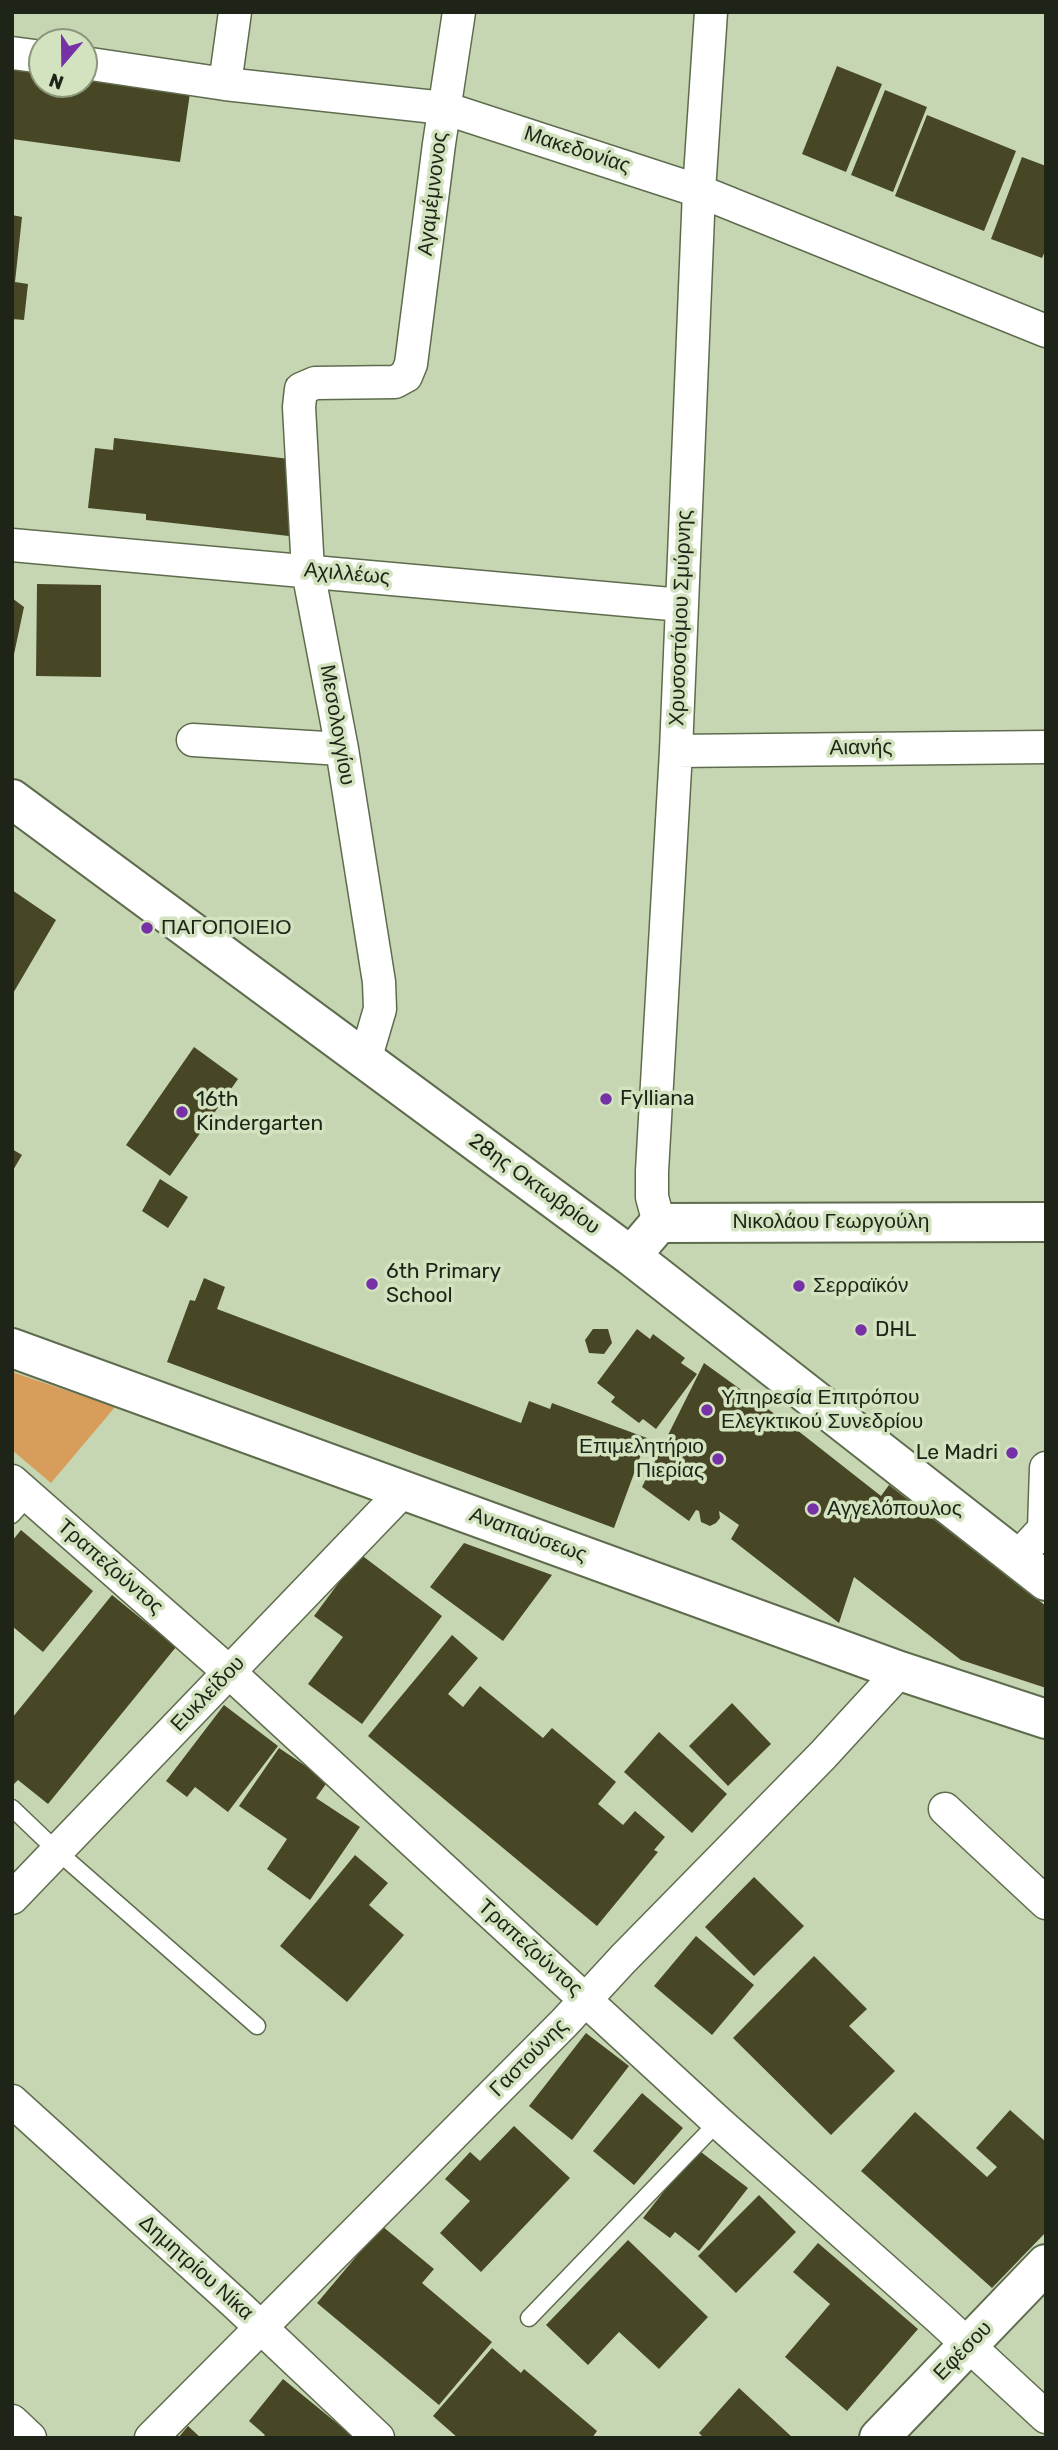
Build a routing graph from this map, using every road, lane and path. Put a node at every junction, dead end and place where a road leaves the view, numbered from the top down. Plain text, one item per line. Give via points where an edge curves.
1 (235, 12) edge
2 (459, 12) edge
3 (711, 12) edge
4 (98, 65) edge
5 (225, 84) junction
6 (444, 108) junction
7 (699, 191) junction
8 (1046, 331) edge
9 (301, 389) joint
10 (12, 545) edge
11 (308, 571) junction
12 (682, 605) junction
13 (193, 740) dead end
14 (1046, 747) edge
15 (342, 749) junction
16 (676, 751) junction
17 (12, 799) edge
18 (365, 1060) junction
19 (1046, 1222) edge
20 (659, 1223) junction
21 (631, 1256) junction
22 (12, 1348) edge
23 (1046, 1468) edge
24 (404, 1490) junction
25 (18, 1497) edge
26 (1045, 1529) edge
27 (1031, 1569) edge
28 (900, 1671) junction
29 (229, 1672) junction
30 (1046, 1719) edge
31 (12, 1808) edge
32 (945, 1810) dead end
33 (57, 1851) junction
34 (12, 1898) edge
35 (1046, 1903) edge
36 (586, 1999) junction
37 (257, 2026) dead end
38 (12, 2101) edge
39 (718, 2122) junction
40 (1046, 2264) edge
41 (529, 2318) dead end
42 (261, 2328) junction
43 (969, 2344) junction
44 (1046, 2417) edge
45 (12, 2421) edge
46 (30, 2438) edge
47 (151, 2438) edge
48 (378, 2438) edge
49 (879, 2438) edge

1 - 5 street
2 - 6 street, Αγαμέμνονος
3 - 7 street, Χρυσοστόμου Σμύρνης
4 - 5 street, Μακεδονίας
5 - 6 street, Μακεδονίας
6 - 7 street, Μακεδονίας
6 - 9 street, Αγαμέμνονος via 406,376 395,383 315,383
7 - 8 street, Μακεδονίας
7 - 12 street, Χρυσοστόμου Σμύρνης
9 - 11 street, Μεσολογγίου
10 - 11 street, Αχιλλέως
11 - 12 street, Αχιλλέως
11 - 15 street, Μεσολογγίου
12 - 16 street, Χρυσοστόμου Σμύρνης
13 - 15 street
14 - 16 street, Αιανής
15 - 18 street, Μεσολογγίου via 379,982 380,1009
16 - 20 street, Χρυσοστόμου Σμύρνης via 652,1171 652,1198
17 - 18 main road, 28ης Οκτωβρίου
18 - 21 main road, 28ης Οκτωβρίου
19 - 20 main road, Νικολάου Γεωργούλη
20 - 21 main road
21 - 27 main road, 28ης Οκτωβρίου
22 - 24 main road, Αναπαύσεως
23 - 26 street
24 - 28 main road, Αναπαύσεως
24 - 29 street, Ευκλείδου
25 - 29 street, Τραπεζούντος
26 - 27 street
28 - 30 main road, Αναπαύσεως
28 - 36 street, Γαστούνης
29 - 33 street, Ευκλείδου
29 - 36 street, Τραπεζούντος
31 - 33 lane
32 - 35 street
33 - 34 street, Ευκλείδου
33 - 37 lane
36 - 39 street, Τραπεζούντος
36 - 42 street, Γαστούνης
38 - 42 street, Δημητρίου Νίκα
39 - 41 lane
39 - 43 street, Τραπεζούντος
40 - 43 main road, Εφέσου
42 - 47 street, Γαστούνης
42 - 48 street, Δημητρίου Νίκα
43 - 44 street, Τραπεζούντος
43 - 49 main road, Εφέσου
45 - 46 street

